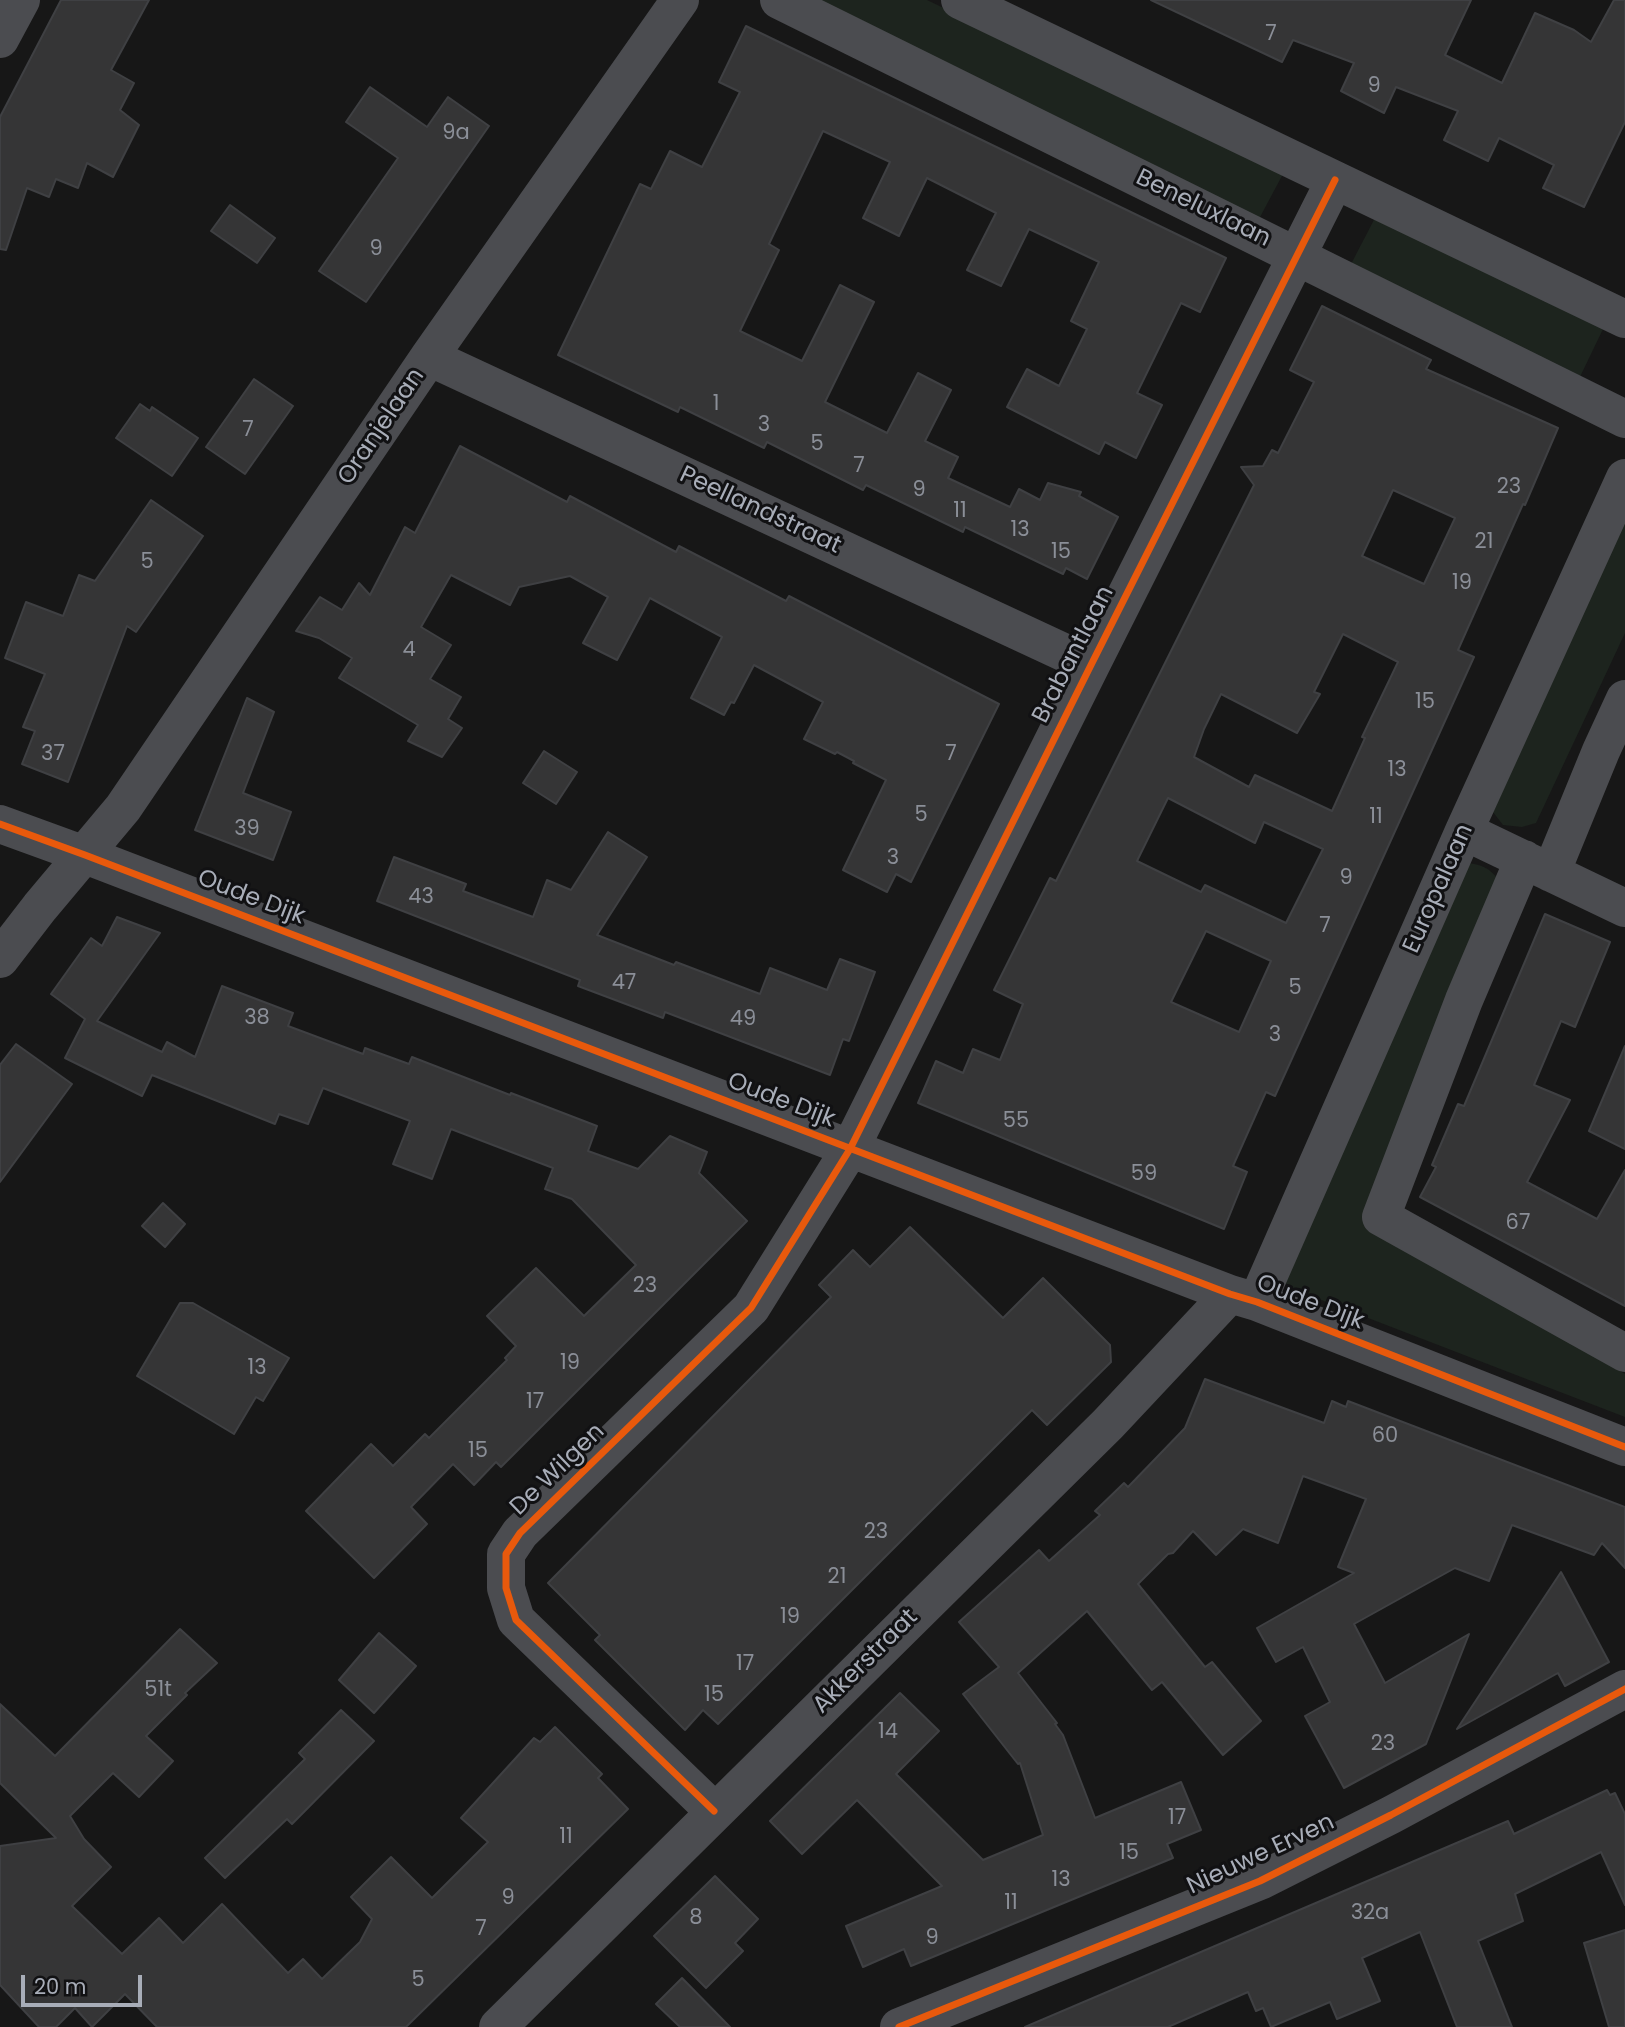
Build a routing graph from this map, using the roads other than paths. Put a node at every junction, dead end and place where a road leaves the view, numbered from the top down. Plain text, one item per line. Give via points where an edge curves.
1 (21, 0) edge
2 (680, 0) edge
3 (779, 0) edge
4 (960, 0) edge
5 (0, 40) edge
6 (1335, 180) junction
7 (1297, 255) junction
8 (1625, 319) edge
9 (429, 357) junction
10 (1625, 419) edge
11 (1625, 478) edge
12 (1091, 665) junction
13 (1625, 699) edge
14 (0, 824) edge
15 (1464, 831) junction
16 (85, 855) junction
17 (1537, 866) junction
18 (1625, 908) edge
19 (0, 959) edge
20 (850, 1149) junction
21 (1243, 1298) junction
22 (1625, 1353) edge
23 (1625, 1447) edge
24 (1625, 1689) edge
25 (714, 1811) junction
26 (498, 2027) edge
27 (899, 2027) edge

1 - 5 street
2 - 9 street, Oranjelaan
3 - 7 street, Beneluxlaan
4 - 6 street
6 - 7 street, Brabantlaan
6 - 8 street
7 - 10 street, Beneluxlaan
7 - 12 street, Brabantlaan
9 - 12 street, Peellandstraat
9 - 16 street, Oranjelaan via 123,808
11 - 15 street, Europalaan
12 - 20 street, Brabantlaan
13 - 17 street
14 - 16 street, Oude Dijk
15 - 17 street
15 - 21 street, Europalaan
16 - 19 street, Oranjelaan
16 - 20 street, Oude Dijk
17 - 18 street
17 - 22 street via 1464,1000 1381,1217
20 - 21 street, Oude Dijk
20 - 25 street, De Wilgen via 751,1308 520,1533 506,1554 506,1588 516,1620
21 - 23 street, Oude Dijk
21 - 25 street, Akkerstraat via 1108,1424
24 - 27 street, Nieuwe Erven via 1260,1881
25 - 26 street, Akkerstraat

